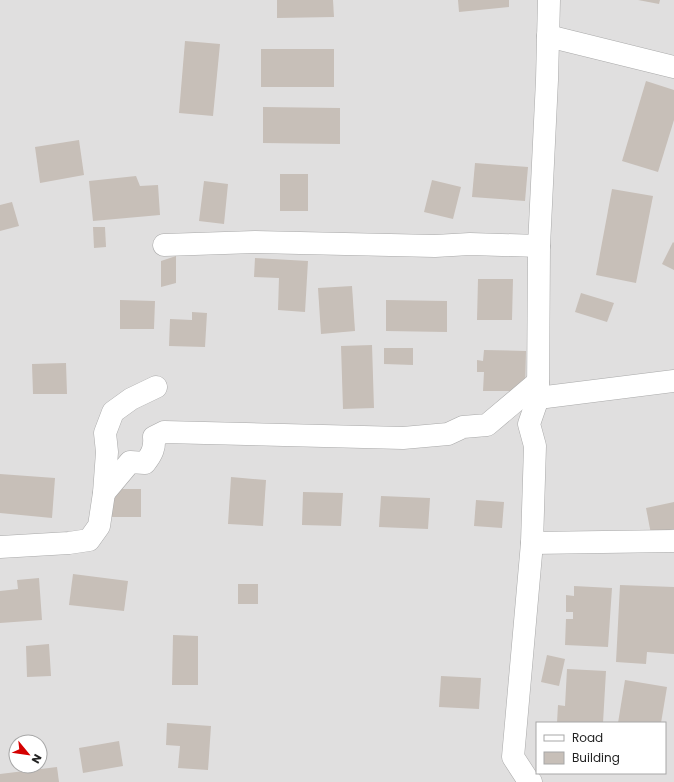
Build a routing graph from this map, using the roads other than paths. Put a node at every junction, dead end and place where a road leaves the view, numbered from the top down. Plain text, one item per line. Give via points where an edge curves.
1 (549, 0) edge
2 (548, 36) junction
3 (674, 67) edge
4 (164, 245) dead end
5 (539, 246) junction
6 (674, 381) edge
7 (156, 387) dead end
8 (538, 390) junction
9 (104, 493) junction
10 (674, 541) edge
11 (532, 543) junction
12 (0, 548) edge
13 (531, 782) edge

1 - 2 street
2 - 3 street
2 - 5 street
4 - 5 street via 255,242
5 - 8 street
6 - 8 street
7 - 9 street via 131,399 113,412 105,433 107,452
8 - 9 street via 487,425 463,427 448,434 403,438 164,432 154,437 155,446 145,463 130,462
8 - 11 street via 530,424 535,446
9 - 12 street via 99,526 89,540
10 - 11 street
11 - 13 street via 513,758

